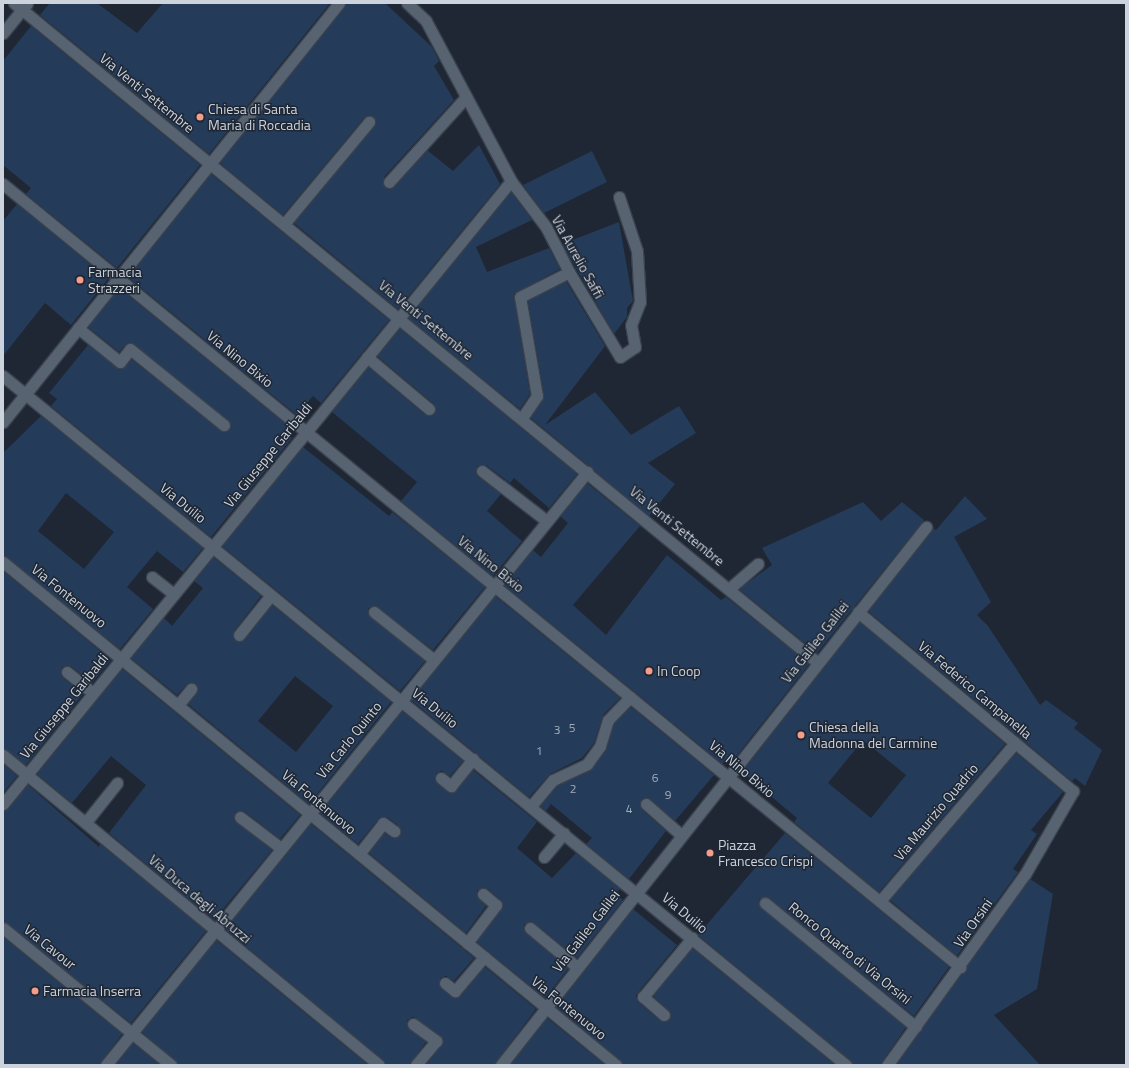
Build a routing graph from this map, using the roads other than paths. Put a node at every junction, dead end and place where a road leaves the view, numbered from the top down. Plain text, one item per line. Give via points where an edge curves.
1 (339, 3) edge
2 (407, 3) edge
3 (21, 5) edge
4 (3, 33) edge
5 (466, 97) junction
6 (369, 122) dead end
7 (210, 164) junction
8 (511, 181) junction
9 (389, 182) dead end
10 (4, 186) edge
11 (619, 197) dead end
12 (284, 224) junction
13 (568, 272) junction
14 (118, 279) junction
15 (399, 318) junction
16 (78, 328) junction
17 (367, 357) junction
18 (3, 376) edge
19 (25, 394) junction
20 (429, 409) dead end
21 (522, 418) junction
22 (3, 422) edge
23 (224, 425) dead end
24 (306, 432) junction
25 (482, 471) dead end
26 (587, 472) junction
27 (547, 521) junction
28 (926, 527) dead end
29 (213, 547) junction
30 (3, 562) edge
31 (758, 564) dead end
32 (152, 577) dead end
33 (494, 586) junction
34 (730, 588) junction
35 (174, 594) junction
36 (271, 595) junction
37 (374, 612) dead end
38 (858, 612) junction
39 (239, 635) dead end
40 (122, 659) junction
41 (434, 659) junction
42 (818, 663) junction
43 (67, 672) dead end
44 (191, 689) dead end
45 (93, 693) junction
46 (630, 697) junction
47 (401, 700) junction
48 (178, 705) junction
49 (1015, 743) junction
50 (3, 755) edge
51 (473, 759) junction
52 (27, 775) junction
53 (728, 777) junction
54 (441, 778) dead end
55 (116, 783) dead end
56 (1073, 791) joint
57 (3, 804) edge
58 (646, 804) dead end
59 (531, 806) junction
60 (309, 813) junction
61 (240, 817) dead end
62 (86, 822) junction
63 (394, 831) dead end
64 (564, 833) junction
65 (681, 835) junction
66 (281, 848) junction
67 (359, 854) junction
68 (544, 857) dead end
69 (636, 892) junction
70 (483, 894) dead end
71 (880, 901) junction
72 (765, 903) dead end
73 (3, 928) edge
74 (530, 928) dead end
75 (214, 931) junction
76 (692, 938) junction
77 (466, 943) junction
78 (484, 958) junction
79 (577, 967) junction
80 (960, 967) junction
81 (445, 983) dead end
82 (545, 1008) junction
83 (664, 1015) dead end
84 (413, 1024) dead end
85 (916, 1027) junction
86 (132, 1033) junction
87 (106, 1065) edge
88 (171, 1065) edge
89 (379, 1065) edge
90 (416, 1065) edge
91 (501, 1065) edge
92 (616, 1065) edge
93 (846, 1065) edge
94 (887, 1065) edge

1 - 7 street
2 - 5 street, Via Aurelio Saffi via 426,22
3 - 4 street
3 - 7 street, Via Venti Settembre
5 - 8 street, Via Aurelio Saffi
5 - 9 street
6 - 12 street
7 - 12 street, Via Venti Settembre
7 - 14 street
8 - 13 street, Via Aurelio Saffi via 546,227
8 - 15 street, Via Giuseppe Garibaldi
10 - 14 street, Via Nino Bixio
11 - 13 street, Via Aurelio Saffi via 637,251 640,302 631,325 635,347 620,358
12 - 15 street, Via Venti Settembre
13 - 21 street via 520,297 537,396
14 - 16 street
14 - 24 street, Via Nino Bixio
15 - 17 street, Via Giuseppe Garibaldi
15 - 21 street, Via Venti Settembre
16 - 19 street
16 - 23 street via 120,362 130,349
17 - 20 street
17 - 24 street, Via Giuseppe Garibaldi
18 - 19 street, Via Duilio
19 - 22 street
19 - 29 street, Via Duilio
21 - 26 street, Via Venti Settembre
24 - 29 street, Via Giuseppe Garibaldi
24 - 33 street, Via Nino Bixio
25 - 27 street
26 - 27 street, Via Carlo Quinto
26 - 34 street, Via Venti Settembre
27 - 33 street, Via Carlo Quinto
28 - 38 street, Via Galileo Galilei
29 - 35 street, Via Giuseppe Garibaldi
29 - 36 street, Via Duilio
30 - 40 street, Via Fontenuovo
31 - 34 street
32 - 35 street
33 - 41 street, Via Carlo Quinto
33 - 46 street, Via Nino Bixio
34 - 42 street, Via Venti Settembre
35 - 40 street, Via Giuseppe Garibaldi
36 - 39 street
36 - 47 street, Via Duilio
37 - 41 street
38 - 42 street, Via Galileo Galilei
38 - 49 street, Via Federico Campanella
40 - 45 street, Via Giuseppe Garibaldi
40 - 48 street, Via Fontenuovo
41 - 47 street, Via Carlo Quinto
42 - 53 street, Via Galileo Galilei
43 - 45 street
44 - 48 street
45 - 52 street, Via Giuseppe Garibaldi
46 - 53 street, Via Nino Bixio
46 - 59 street via 608,720 600,746 587,764 553,780
47 - 51 street, Via Duilio
47 - 60 street, Via Carlo Quinto
48 - 60 street, Via Fontenuovo
49 - 56 street, Via Federico Campanella
49 - 71 street, Via Maurizio Quadrio
50 - 52 street, Via Duca degli Abruzzi
51 - 54 street via 451,786
51 - 59 street, Via Duilio
52 - 57 street, Via Giuseppe Garibaldi
52 - 62 street, Via Duca degli Abruzzi
53 - 65 street, Via Galileo Galilei
53 - 71 street, Via Nino Bixio
55 - 62 street
56 - 80 street, Via Orsini via 1025,874
58 - 65 street
59 - 64 street, Via Duilio
60 - 66 street, Via Carlo Quinto
60 - 67 street, Via Fontenuovo
61 - 66 street
62 - 75 street, Via Duca degli Abruzzi
63 - 67 street via 383,823
64 - 68 street
64 - 69 street, Via Duilio
65 - 69 street, Via Galileo Galilei
66 - 75 street, Via Carlo Quinto
67 - 77 street, Via Fontenuovo
69 - 76 street, Via Duilio
69 - 79 street, Via Galileo Galilei
70 - 77 street via 496,905
71 - 80 street, Via Nino Bixio
72 - 85 street, Ronco Quarto di Via Orsini
73 - 86 street, Via Cavour
74 - 79 street
75 - 86 street, Via Carlo Quinto
75 - 89 street, Via Duca degli Abruzzi
76 - 83 street via 643,997
76 - 93 street, Via Duilio
77 - 78 street, Via Fontenuovo
78 - 81 street via 455,991
78 - 82 street, Via Fontenuovo
79 - 82 street, Via Galileo Galilei
80 - 85 street, Via Orsini
82 - 91 street, Via Galileo Galilei
82 - 92 street, Via Fontenuovo
84 - 90 street via 436,1041
85 - 94 street, Via Orsini
86 - 87 street, Via Carlo Quinto
86 - 88 street, Via Cavour

